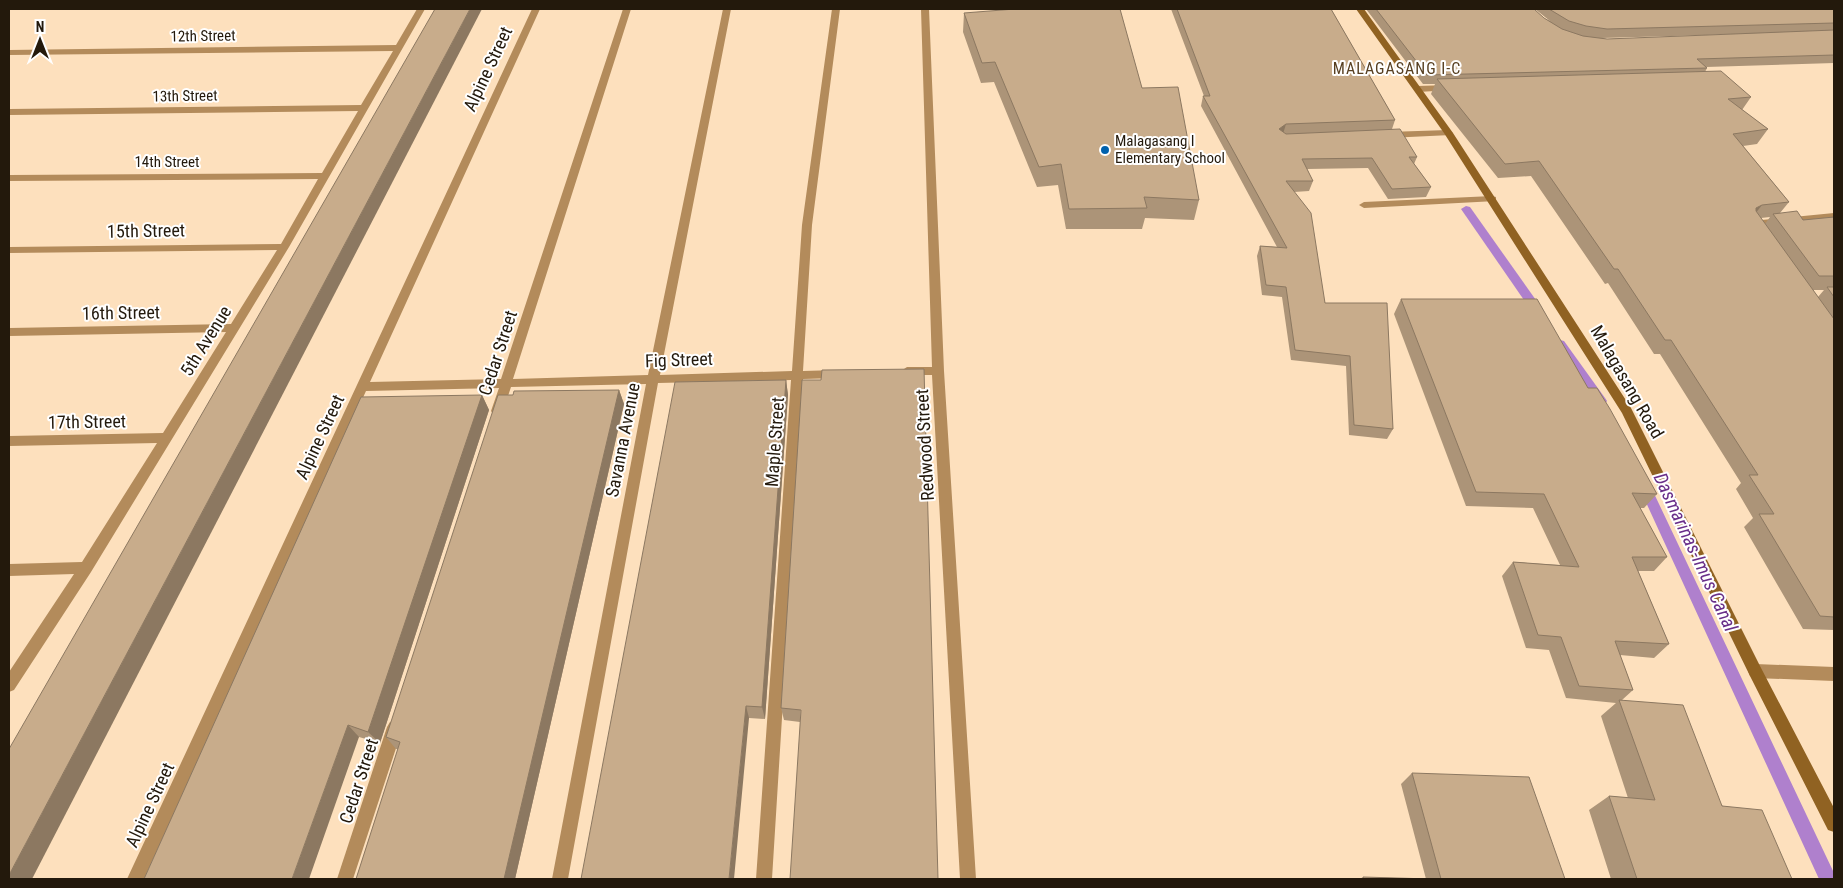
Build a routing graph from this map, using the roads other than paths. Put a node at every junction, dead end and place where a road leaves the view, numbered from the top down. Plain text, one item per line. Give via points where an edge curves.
1 (421, 9) edge
2 (536, 9) edge
3 (627, 9) edge
4 (727, 9) edge
5 (836, 9) edge
6 (925, 9) edge
7 (1360, 9) edge
8 (398, 48) junction
9 (9, 52) edge
10 (1458, 88) edge
11 (1418, 90) junction
12 (362, 108) junction
13 (9, 112) edge
14 (1448, 133) junction
15 (1380, 135) edge
16 (326, 176) junction
17 (9, 178) edge
18 (1492, 199) junction
19 (1364, 205) dead end
20 (1834, 216) edge
21 (1757, 232) edge
22 (284, 247) junction
23 (9, 250) edge
24 (234, 328) junction
25 (9, 332) edge
26 (938, 370) junction
27 (891, 372) edge
28 (853, 373) edge
29 (796, 375) junction
30 (653, 378) junction
31 (507, 383) junction
32 (362, 387) junction
33 (494, 422) edge
34 (166, 438) junction
35 (9, 441) edge
36 (86, 568) junction
37 (9, 570) edge
38 (1755, 671) junction
39 (1834, 674) edge
40 (9, 685) edge
41 (400, 711) edge
42 (1834, 824) edge
43 (135, 879) edge
44 (346, 879) edge
45 (560, 879) edge
46 (764, 879) edge
47 (968, 879) edge

1 - 8 street, 5th Avenue
2 - 32 street, Alpine Street
3 - 31 street, Cedar Street
4 - 30 street, Savanna Avenue
5 - 29 street, Maple Street via 807,225
6 - 26 street, Redwood Street
7 - 11 main road, Malagasang Road
8 - 9 street, 12th Street
8 - 12 street, 5th Avenue
10 - 11 street
11 - 14 main road, Malagasang Road
12 - 13 street, 13th Street
12 - 16 street, 5th Avenue
14 - 15 street
14 - 18 main road, Malagasang Road
16 - 17 street, 14th Street
16 - 22 street, 5th Avenue
18 - 19 street
18 - 38 main road, Malagasang Road via 1628,411
20 - 21 street via 1752,224
22 - 23 street, 15th Street
22 - 24 street, 5th Avenue
24 - 25 street, 16th Street
24 - 34 street, 5th Avenue
26 - 27 street
26 - 47 street, Redwood Street
28 - 29 street, Fig Street
29 - 30 street, Fig Street
29 - 46 street, Maple Street
30 - 31 street, Fig Street
30 - 45 street, Savanna Avenue
31 - 32 street, Fig Street
31 - 33 street, Cedar Street
32 - 43 street, Alpine Street
34 - 35 street, 17th Street
34 - 36 street, 5th Avenue
36 - 37 street
36 - 40 street, 5th Avenue
38 - 39 street
38 - 42 main road, Malagasang Road
41 - 44 street, Cedar Street

